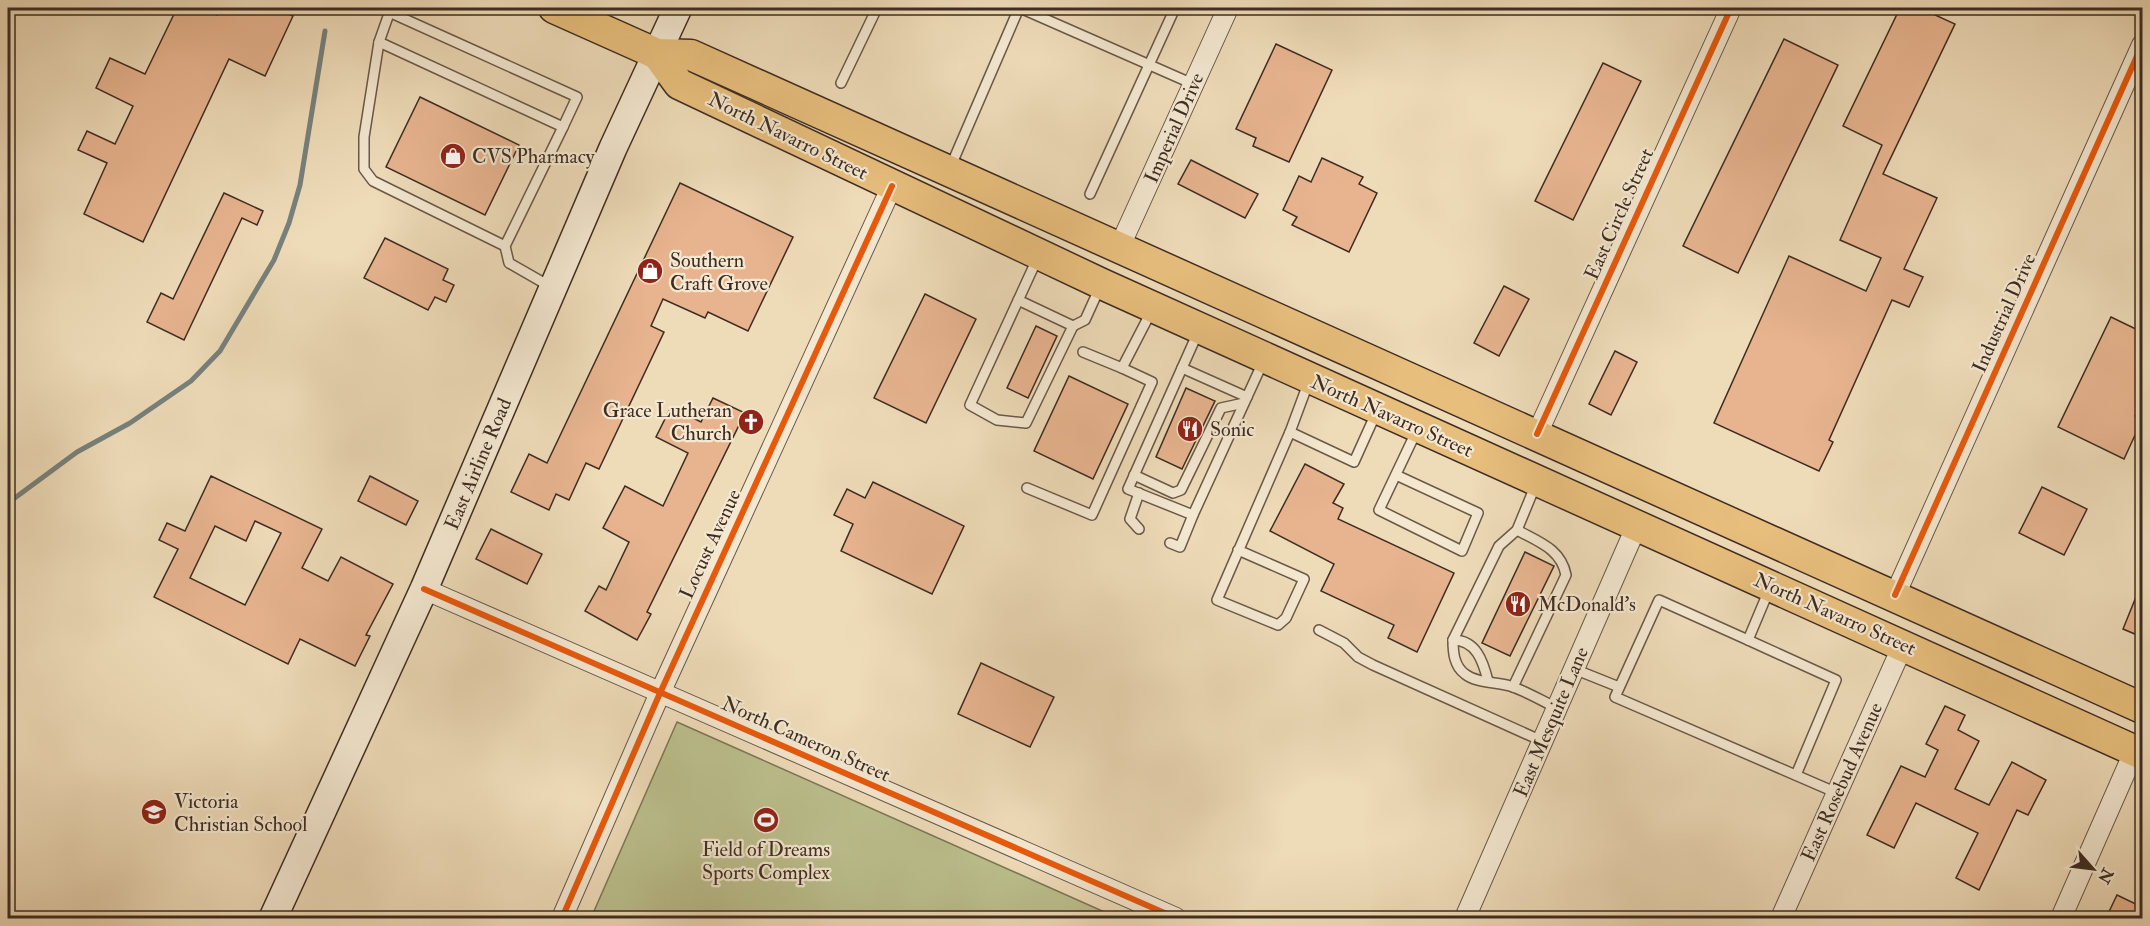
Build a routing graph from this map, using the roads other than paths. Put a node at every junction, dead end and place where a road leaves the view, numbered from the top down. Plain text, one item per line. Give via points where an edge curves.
1 (554, 8) edge
2 (678, 8) edge
3 (877, 8) edge
4 (1020, 8) edge
5 (1175, 8) edge
6 (1228, 8) edge
7 (1731, 8) edge
8 (390, 10) edge
9 (379, 42) junction
10 (2142, 45) edge
11 (657, 54) junction
12 (1149, 64) junction
13 (841, 83) dead end
14 (1193, 84) junction
15 (563, 127) junction
16 (949, 170) junction
17 (892, 186) junction
18 (1090, 194) dead end
19 (505, 246) junction
20 (1119, 248) junction
21 (1039, 255) junction
22 (1101, 284) junction
23 (553, 288) junction
24 (1018, 300) junction
25 (1153, 308) junction
26 (1074, 326) junction
27 (1200, 328) junction
28 (1083, 352) dead end
29 (1265, 358) junction
30 (1122, 368) junction
31 (1182, 368) junction
32 (1310, 378) junction
33 (1245, 400) junction
34 (1378, 409) junction
35 (1418, 428) junction
36 (1290, 432) junction
37 (1537, 434) junction
38 (1134, 475) junction
39 (1396, 475) junction
40 (1538, 481) junction
41 (1027, 488) dead end
42 (1139, 493) junction
43 (1194, 515) junction
44 (1637, 525) junction
45 (1139, 529) dead end
46 (1517, 530) junction
47 (1170, 543) dead end
48 (1238, 550) junction
49 (1771, 585) junction
50 (424, 590) junction
51 (1895, 595) junction
52 (1319, 630) dead end
53 (1453, 640) junction
54 (1748, 640) junction
55 (1903, 645) junction
56 (1574, 669) junction
57 (1488, 681) junction
58 (1513, 687) junction
59 (1619, 687) junction
60 (2104, 691) junction
61 (660, 693) junction
62 (1557, 708) junction
63 (2142, 708) edge
64 (1542, 741) junction
65 (2139, 752) edge
66 (1796, 775) junction
67 (1837, 793) junction
68 (273, 918) edge
69 (562, 918) edge
70 (1176, 918) edge
71 (1466, 918) edge
72 (1781, 918) edge
73 (2061, 918) edge

1 - 11 main road, North Navarro Street
2 - 11 main road, East Airline Road
3 - 13 lane
4 - 12 lane
4 - 16 lane
5 - 12 lane
6 - 14 street, Imperial Drive
7 - 37 street, East Circle Street
8 - 9 lane
8 - 15 lane via 577,97
9 - 15 lane
9 - 19 lane via 364,137 364,169 373,182
10 - 51 street, Industrial Drive
11 - 16 main road, North Navarro Street via 691,55
11 - 17 main road, North Navarro Street via 680,84
11 - 23 main road, East Airline Road
12 - 14 lane
12 - 18 lane
14 - 20 street, Imperial Drive
15 - 19 lane
16 - 20 main road, North Navarro Street
17 - 21 main road, North Navarro Street
17 - 61 street, Locust Avenue
19 - 23 lane via 509,263
20 - 37 main road, North Navarro Street
21 - 22 main road, North Navarro Street
21 - 24 lane
22 - 25 main road, North Navarro Street
22 - 26 lane via 1084,320
23 - 50 main road, East Airline Road
24 - 26 lane
24 - 26 lane via 970,405 997,420 1026,423
25 - 27 main road, North Navarro Street
25 - 30 lane
27 - 29 main road, North Navarro Street
27 - 31 lane
28 - 30 lane
29 - 32 main road, North Navarro Street
29 - 33 lane
30 - 41 lane via 1152,382 1092,515
31 - 33 lane
31 - 38 lane
32 - 34 main road, North Navarro Street
32 - 36 lane
33 - 38 lane via 1221,408 1181,490 1173,493
33 - 43 lane
34 - 35 main road, North Navarro Street
34 - 36 lane via 1354,462
35 - 39 lane
35 - 40 main road, North Navarro Street
36 - 48 lane
37 - 51 main road, North Navarro Street
38 - 42 lane via 1128,489
39 - 39 lane via 1379,510 1462,551 1478,513
40 - 44 main road, North Navarro Street
40 - 46 lane
40 - 51 main road via 1568,476 1868,607 1888,606
42 - 43 lane
42 - 45 lane via 1130,519
43 - 47 lane via 1180,547
44 - 49 main road, North Navarro Street
44 - 56 street, East Mesquite Lane
46 - 53 lane via 1499,546
46 - 58 lane via 1556,552 1566,575
48 - 48 lane via 1217,600 1278,625 1286,618 1304,579
49 - 54 lane
49 - 55 main road, North Navarro Street
50 - 61 street, North Cameron Street
50 - 68 main road, East Airline Road
51 - 60 main road, North Navarro Street
52 - 64 lane via 1373,665
53 - 57 lane via 1462,640 1478,651
53 - 57 lane via 1454,658 1463,674
54 - 59 lane via 1659,600
54 - 66 lane via 1836,680
55 - 60 main road via 1920,630 2071,692
55 - 65 main road, North Navarro Street
55 - 67 street, East Rosebud Avenue
56 - 59 lane
56 - 62 street, East Mesquite Lane
57 - 58 lane
58 - 62 lane
59 - 66 lane via 1615,697
60 - 63 main road, North Navarro Street
61 - 69 street, Locust Avenue
61 - 70 street, North Cameron Street
62 - 64 street, East Mesquite Lane
64 - 71 street, East Mesquite Lane
65 - 73 street
66 - 67 lane
67 - 72 street, East Rosebud Avenue

